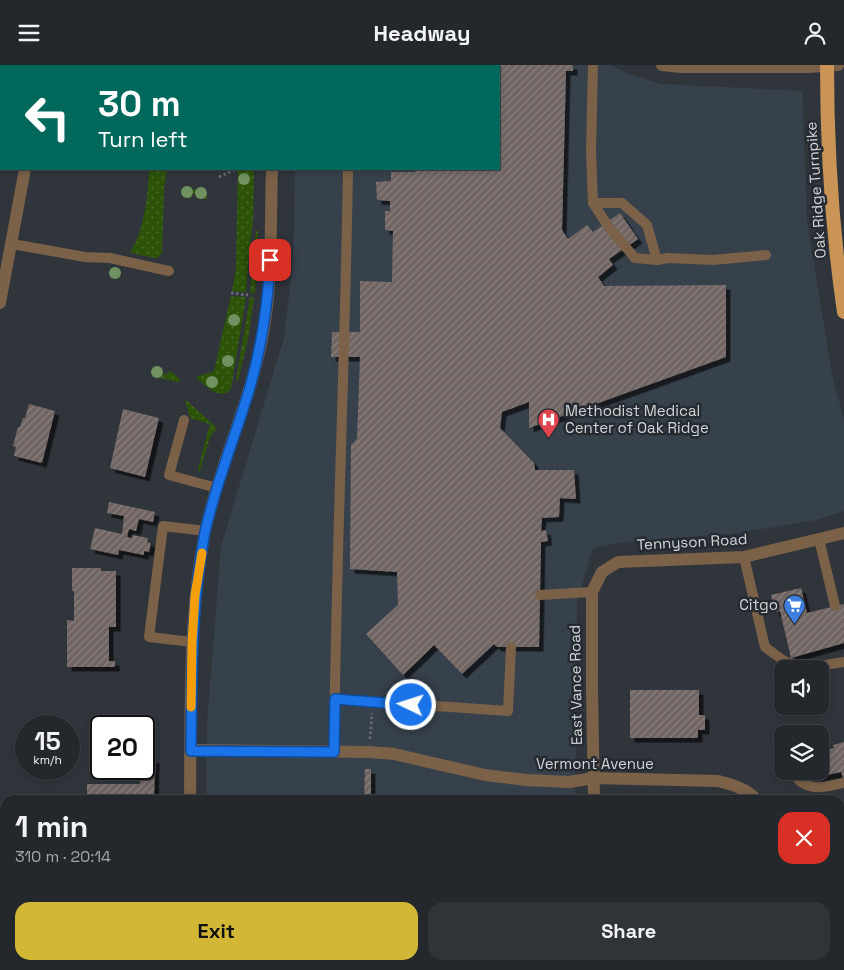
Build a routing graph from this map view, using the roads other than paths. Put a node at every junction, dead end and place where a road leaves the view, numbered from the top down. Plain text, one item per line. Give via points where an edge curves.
1 (593, 65) edge
2 (662, 65) edge
3 (830, 65) edge
4 (24, 170) edge
5 (272, 170) edge
6 (348, 170) edge
7 (594, 203) junction
8 (12, 244) junction
9 (766, 255) dead end
10 (656, 260) junction
11 (169, 271) dead end
12 (0, 303) edge
13 (844, 311) edge
14 (184, 420) dead end
15 (216, 488) junction
16 (206, 531) junction
17 (844, 533) edge
18 (819, 539) junction
19 (744, 557) junction
20 (602, 572) joint
21 (592, 592) junction
22 (540, 595) dead end
23 (835, 606) dead end
24 (192, 642) junction
25 (511, 647) dead end
26 (844, 662) edge
27 (335, 699) junction
28 (191, 751) junction
29 (334, 752) junction
30 (594, 778) junction
31 (800, 780) edge
32 (844, 783) edge
33 (190, 795) edge
34 (594, 795) edge
35 (753, 795) edge

1 - 7 lane via 590,151
2 - 3 street
3 - 13 highway, Oak Ridge Turnpike via 830,189
4 - 8 street
5 - 15 street via 268,296 262,339
6 - 27 lane
7 - 10 lane via 610,229 635,258
7 - 10 lane via 622,203 647,225
8 - 11 lane via 85,257 110,258
8 - 12 street
9 - 10 lane
14 - 15 lane via 169,475
15 - 16 street
16 - 24 street via 195,595
16 - 24 lane via 163,525 149,637
17 - 18 street, Tennyson Road
18 - 19 street, Tennyson Road
18 - 23 lane
19 - 20 street, Tennyson Road via 618,562
19 - 26 lane via 765,647 784,661 807,668
20 - 21 street, East Vance Road
21 - 22 lane
21 - 30 street, East Vance Road
24 - 28 street
25 - 27 lane via 508,711
27 - 29 lane
28 - 29 street, Vermont Avenue
28 - 33 street
29 - 30 street, Vermont Avenue via 394,754 485,775 526,780 569,783
30 - 34 street, East Vance Road
30 - 35 street, Vermont Avenue via 718,781 736,785
31 - 32 lane via 807,786 821,788

